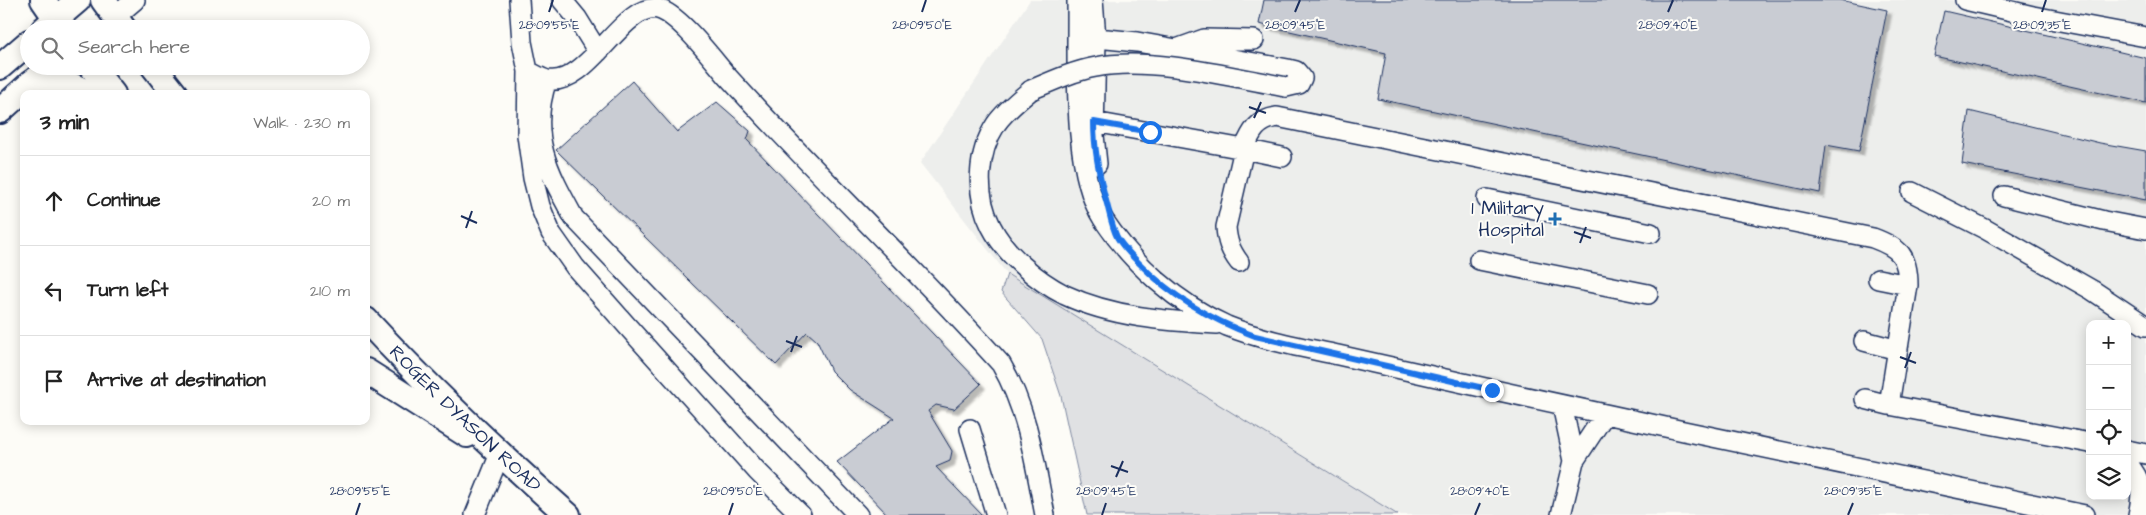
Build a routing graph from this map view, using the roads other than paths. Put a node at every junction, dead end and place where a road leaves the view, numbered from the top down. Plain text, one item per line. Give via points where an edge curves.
1 (78, 0) edge
2 (135, 0) edge
3 (519, 0) edge
4 (562, 0) edge
5 (1077, 0) edge
6 (1094, 0) edge
7 (1965, 0) edge
8 (2035, 8) edge
9 (52, 19) edge
10 (111, 19) edge
11 (1077, 36) junction
12 (2146, 37) edge
13 (1096, 38) junction
14 (1254, 40) dead end
15 (1177, 48) junction
16 (20, 50) edge
17 (598, 52) junction
18 (0, 68) edge
19 (528, 70) junction
20 (41, 75) edge
21 (98, 75) edge
22 (160, 75) edge
23 (547, 80) junction
24 (31, 83) junction
25 (23, 90) edge
26 (82, 90) edge
27 (109, 90) edge
28 (172, 90) edge
29 (20, 93) edge
30 (0, 111) edge
31 (1087, 122) junction
32 (1244, 150) junction
33 (1282, 157) dead end
34 (1912, 192) dead end
35 (2004, 196) dead end
36 (1487, 199) dead end
37 (574, 218) junction
38 (2146, 229) edge
39 (551, 233) junction
40 (1651, 233) dead end
41 (1479, 260) dead end
42 (1239, 262) dead end
43 (1878, 279) dead end
44 (1908, 285) junction
45 (1648, 294) dead end
46 (370, 324) edge
47 (1226, 325) junction
48 (2146, 326) edge
49 (1864, 341) dead end
50 (1898, 350) junction
51 (370, 374) edge
52 (1865, 399) dead end
53 (1562, 405) junction
54 (1889, 405) junction
55 (1605, 414) junction
56 (970, 429) dead end
57 (2086, 442) edge
58 (2131, 451) edge
59 (2146, 454) edge
60 (499, 456) junction
61 (1574, 462) junction
62 (2131, 469) edge
63 (475, 515) edge
64 (542, 515) edge
65 (568, 515) edge
66 (801, 515) edge
67 (858, 515) edge
68 (996, 515) edge
69 (1045, 515) edge
70 (1560, 515) edge
71 (2085, 515) edge
72 (2138, 515) edge

1 - 9 main road
2 - 10 street
3 - 19 street
4 - 17 street
5 - 11 street
6 - 13 street
7 - 8 street
8 - 12 street
11 - 13 street
11 - 31 street
13 - 15 street
13 - 31 street
14 - 15 street via 1204,39
15 - 47 street, bridge via 1288,69 1302,78 1299,84 1286,87 1164,67 1112,65 1081,70 1031,90 996,125 980,165 983,205 990,226 1001,243 1039,278 1064,294 1112,311 1145,318
16 - 18 main road
17 - 23 street via 573,75
17 - 69 street via 630,21 650,9 669,14 682,25 1001,364 1022,411
19 - 23 street
19 - 39 street via 527,134 538,196
20 - 24 main road
21 - 27 main road
22 - 28 main road
23 - 37 street via 540,107 541,144 548,169
24 - 25 main road
24 - 26 main road via 67,83
29 - 30 main road
31 - 32 street
31 - 47 street via 1084,162 1091,191 1102,216 1150,275 1200,312
32 - 33 street
32 - 42 street via 1226,227 1226,239
32 - 44 street via 1258,124 1267,118 1277,117 1754,213 1886,243 1900,252 1905,260
34 - 48 street via 2076,280
35 - 38 street
36 - 40 street
37 - 39 street
37 - 67 street
39 - 66 street via 575,267 621,319 758,472
41 - 45 street
43 - 44 street
44 - 50 street
46 - 65 main road, ROGER DYASON ROAD via 505,459
47 - 53 street via 1285,344
49 - 50 street
50 - 54 street
51 - 60 main road, ROGER DYASON ROAD
52 - 54 street
53 - 55 street
53 - 61 street
54 - 57 street
55 - 61 street
55 - 71 street
56 - 68 street
58 - 59 street
60 - 63 street
60 - 64 main road, ROGER DYASON ROAD
61 - 70 street
62 - 72 street via 2140,481

